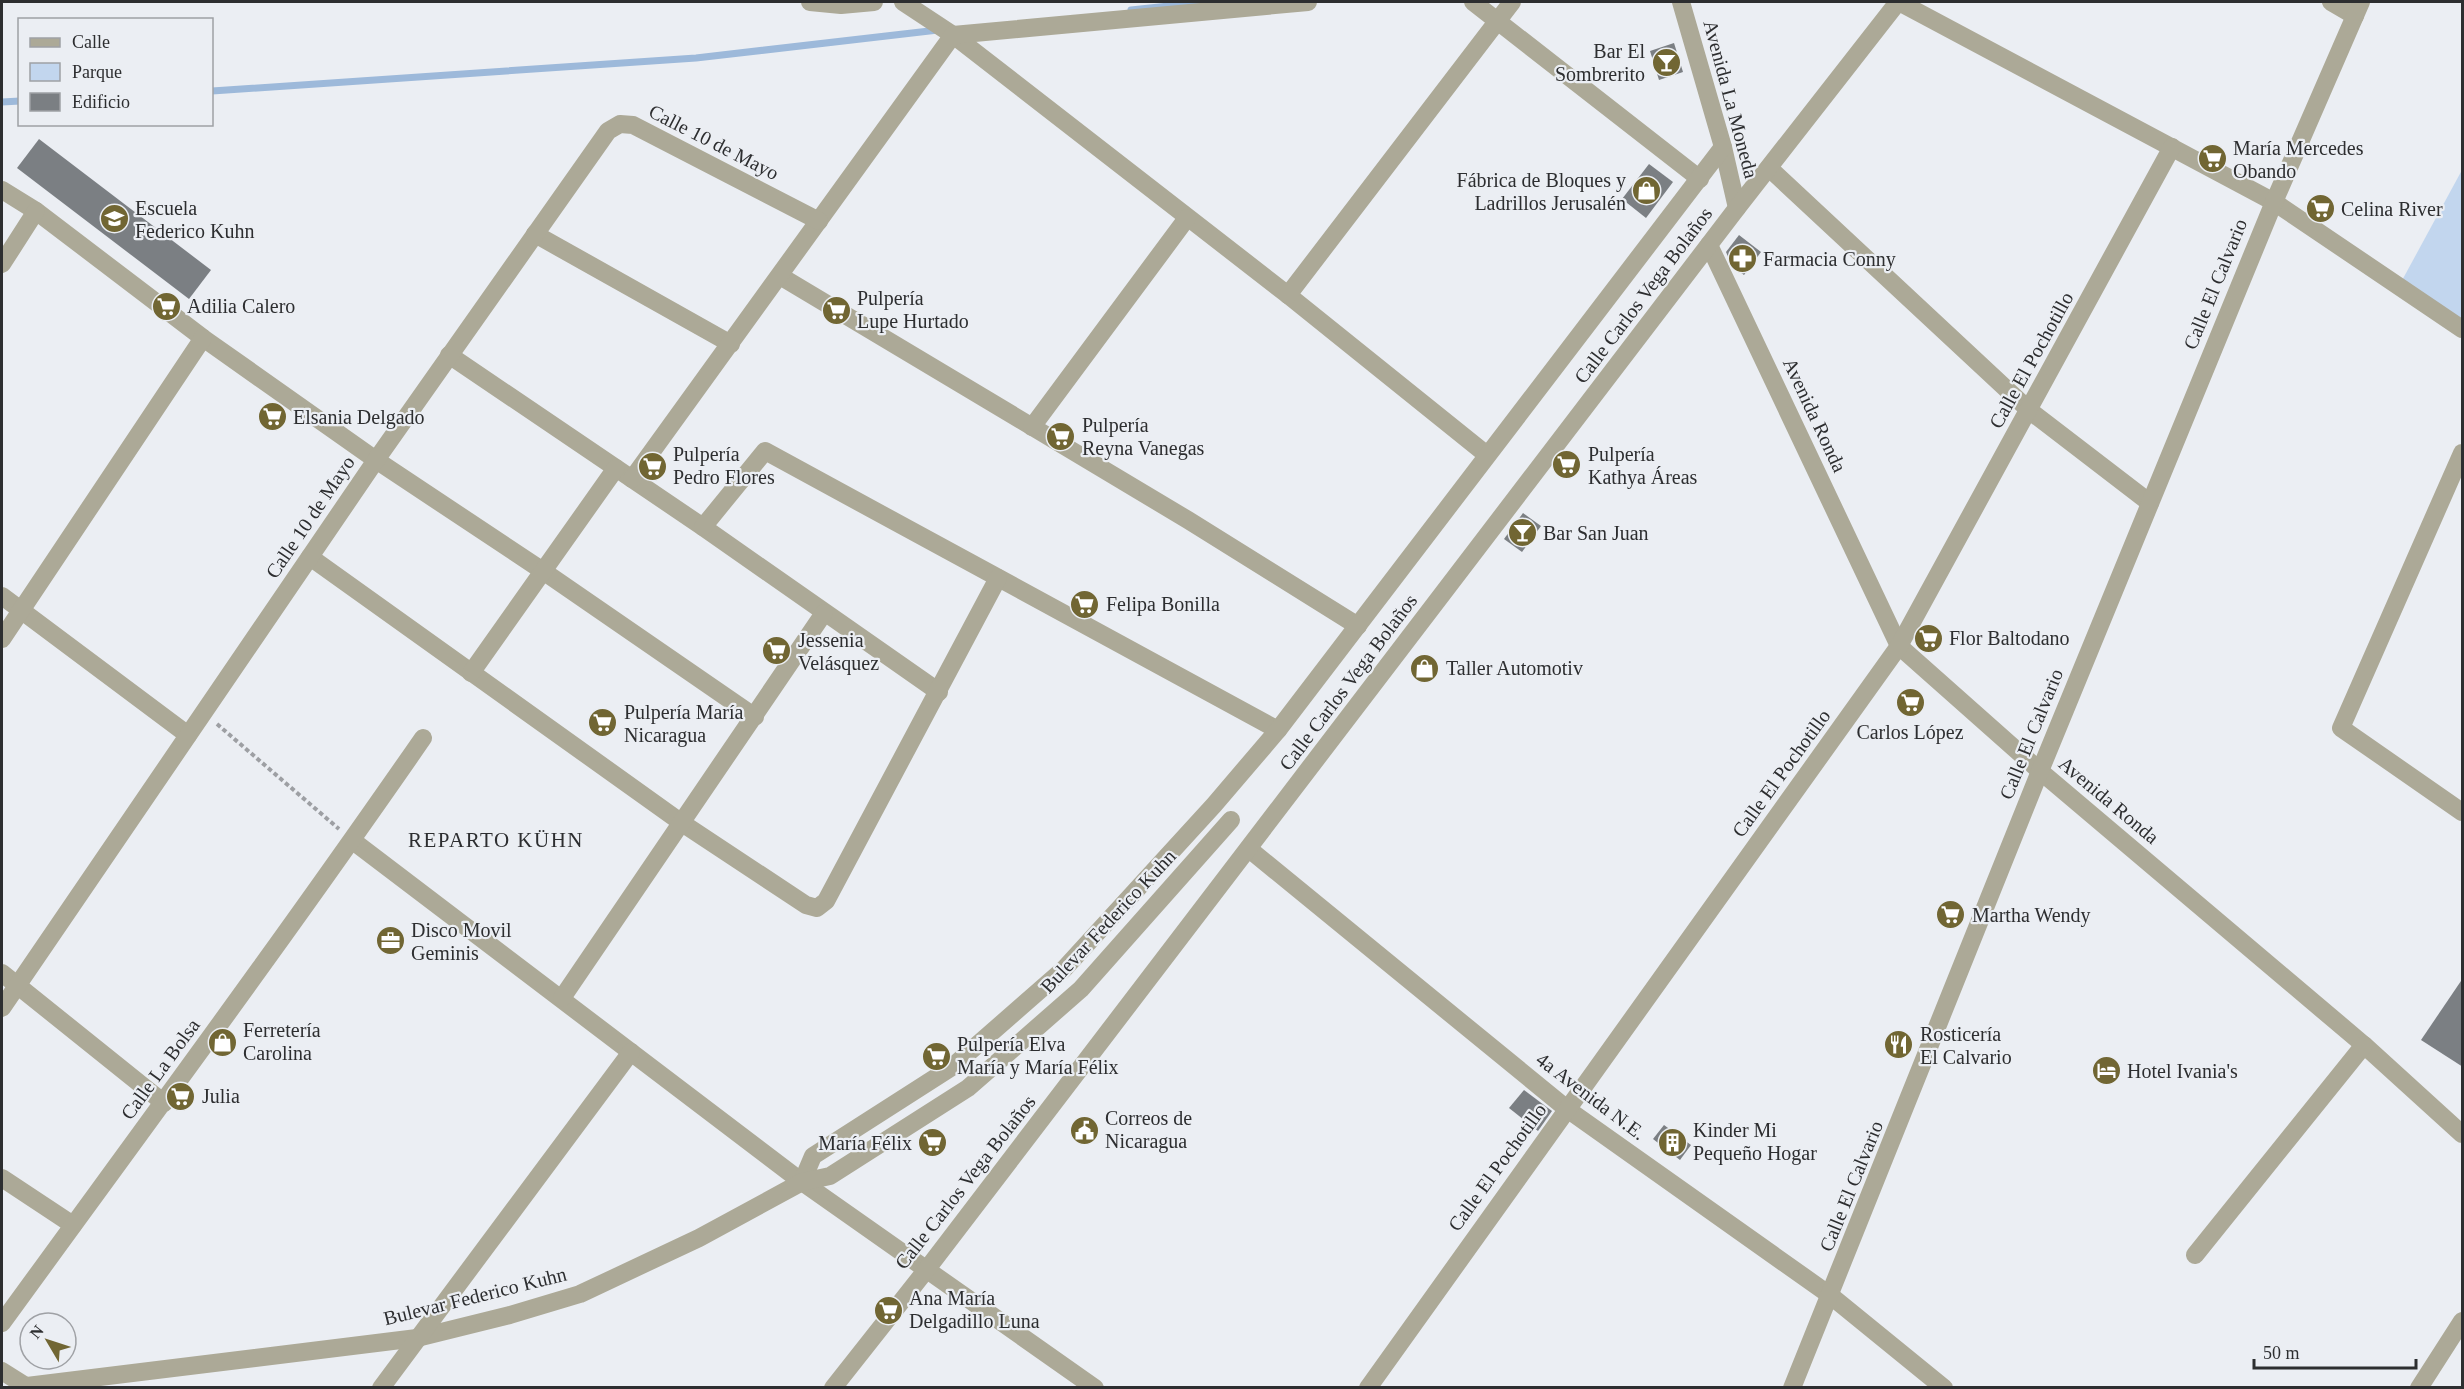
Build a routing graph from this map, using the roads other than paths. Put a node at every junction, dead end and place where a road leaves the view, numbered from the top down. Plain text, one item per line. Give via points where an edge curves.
1 (810, 2) edge
2 (874, 2) edge
3 (1308, 2) edge
4 (1473, 2) edge
5 (1512, 2) edge
6 (1681, 2) edge
7 (1898, 2) edge
8 (2331, 2) edge
9 (907, 4) edge
10 (2358, 9) edge
11 (1497, 22) junction
12 (950, 34) junction
13 (1723, 147) junction
14 (2172, 147) junction
15 (1769, 168) junction
16 (1700, 179) junction
17 (2, 190) edge
18 (2274, 202) junction
19 (1737, 208) junction
20 (36, 211) junction
21 (1187, 218) junction
22 (819, 221) junction
23 (535, 234) junction
24 (1709, 245) junction
25 (2, 264) edge
26 (780, 276) junction
27 (1288, 295) junction
28 (2463, 329) edge
29 (203, 338) junction
30 (730, 344) junction
31 (449, 355) junction
32 (2030, 411) junction
33 (1032, 427) junction
34 (2463, 453) edge
35 (1487, 455) junction
36 (376, 460) junction
37 (616, 468) junction
38 (632, 479) junction
39 (2150, 503) junction
40 (703, 528) junction
41 (310, 557) junction
42 (543, 571) junction
43 (998, 578) junction
44 (2, 596) edge
45 (21, 610) junction
46 (824, 613) junction
47 (1358, 626) junction
48 (2, 639) edge
49 (1899, 646) junction
50 (471, 673) junction
51 (939, 692) junction
52 (755, 717) junction
53 (1278, 730) junction
54 (188, 735) junction
55 (423, 738) dead end
56 (2040, 771) junction
57 (1215, 805) junction
58 (2463, 812) edge
59 (1231, 820) junction
60 (682, 823) junction
61 (353, 841) junction
62 (1253, 844) junction
63 (2, 973) edge
64 (17, 985) junction
65 (562, 998) junction
66 (2, 1008) edge
67 (2364, 1045) junction
68 (631, 1052) junction
69 (164, 1102) junction
70 (1566, 1109) junction
71 (2463, 1134) edge
72 (2, 1178) edge
73 (802, 1182) junction
74 (73, 1225) junction
75 (2195, 1255) dead end
76 (927, 1269) junction
77 (1831, 1296) junction
78 (2463, 1321) edge
79 (2, 1323) edge
80 (417, 1338) junction
81 (2, 1371) edge
82 (28, 1387) edge
83 (381, 1388) edge
84 (833, 1388) edge
85 (1095, 1388) edge
86 (1368, 1388) edge
87 (1792, 1388) edge
88 (1944, 1388) edge
89 (2419, 1388) edge

1 - 2 street
3 - 12 street
4 - 11 street
5 - 11 street
6 - 13 street, Avenida La Moneda
7 - 14 street
7 - 15 street, Calle Carlos Vega Bolaños
8 - 10 street
9 - 12 street
10 - 18 street, Calle El Calvario
11 - 16 street
11 - 27 street
12 - 21 street
12 - 22 street
13 - 16 street, Calle Carlos Vega Bolaños
13 - 19 street, Avenida La Moneda
14 - 18 street
14 - 32 street, Calle El Pochotillo
15 - 19 street, Calle Carlos Vega Bolaños
15 - 32 street
16 - 35 street, Calle Carlos Vega Bolaños
17 - 20 street
18 - 28 street
18 - 39 street, Calle El Calvario
19 - 24 street, Calle Carlos Vega Bolaños
20 - 25 street
20 - 29 street
21 - 27 street
21 - 33 street
22 - 23 street, Calle 10 de Mayo via 633,125 620,124 608,131
22 - 26 street
23 - 30 street
23 - 31 street, Calle 10 de Mayo
24 - 49 street, Avenida Ronda
24 - 62 street, Calle Carlos Vega Bolaños
26 - 30 street
26 - 33 street
27 - 35 street
29 - 36 street
29 - 45 street
30 - 38 street
31 - 36 street, Calle 10 de Mayo
31 - 37 street
32 - 39 street
32 - 49 street, Calle El Pochotillo
33 - 47 street
34 - 58 street via 2341,728
35 - 47 street, Calle Carlos Vega Bolaños
36 - 41 street, Calle 10 de Mayo
36 - 42 street
37 - 38 street
37 - 42 street
38 - 40 street
39 - 56 street, Calle El Calvario
40 - 43 street via 765,451
40 - 46 street
41 - 50 street
41 - 54 street, Calle 10 de Mayo
42 - 50 street
42 - 52 street
43 - 51 street
43 - 53 street
44 - 45 street
45 - 48 street
45 - 54 street
46 - 51 street
46 - 52 street
47 - 53 street, Calle Carlos Vega Bolaños
49 - 56 street, Avenida Ronda
49 - 70 street, Calle El Pochotillo
50 - 60 street
51 - 60 street via 826,901 817,908 806,905
52 - 60 street
53 - 57 street, Calle Carlos Vega Bolaños
54 - 64 street, Calle 10 de Mayo
55 - 61 street, Calle La Bolsa
56 - 67 street, Avenida Ronda
56 - 77 street, Calle El Calvario
57 - 59 street, 4a Avenida N.E.
57 - 73 street, Bulevar Federico Kuhn via 1064,969 952,1067 813,1156
59 - 62 street, 4a Avenida N.E.
59 - 73 street, Bulevar Federico Kuhn via 1081,988 968,1088 830,1176
60 - 65 street
61 - 65 street
61 - 69 street, Calle La Bolsa
62 - 70 street, 4a Avenida N.E.
62 - 76 street, Calle Carlos Vega Bolaños
63 - 64 street
64 - 66 street, Calle 10 de Mayo
64 - 69 street
65 - 68 street
67 - 71 street, Avenida Ronda
67 - 75 street
68 - 73 street
68 - 80 street
69 - 74 street, Calle La Bolsa
70 - 77 street, 4a Avenida N.E.
70 - 86 street, Calle El Pochotillo
72 - 74 street
73 - 76 street
73 - 80 street, Bulevar Federico Kuhn via 699,1238 580,1294
74 - 79 street, Calle La Bolsa
76 - 84 street, Calle Carlos Vega Bolaños
76 - 85 street
77 - 87 street, Calle El Calvario
77 - 88 street, 4a Avenida N.E.
78 - 89 street
80 - 82 street, Bulevar Federico Kuhn
80 - 83 street
81 - 82 street

